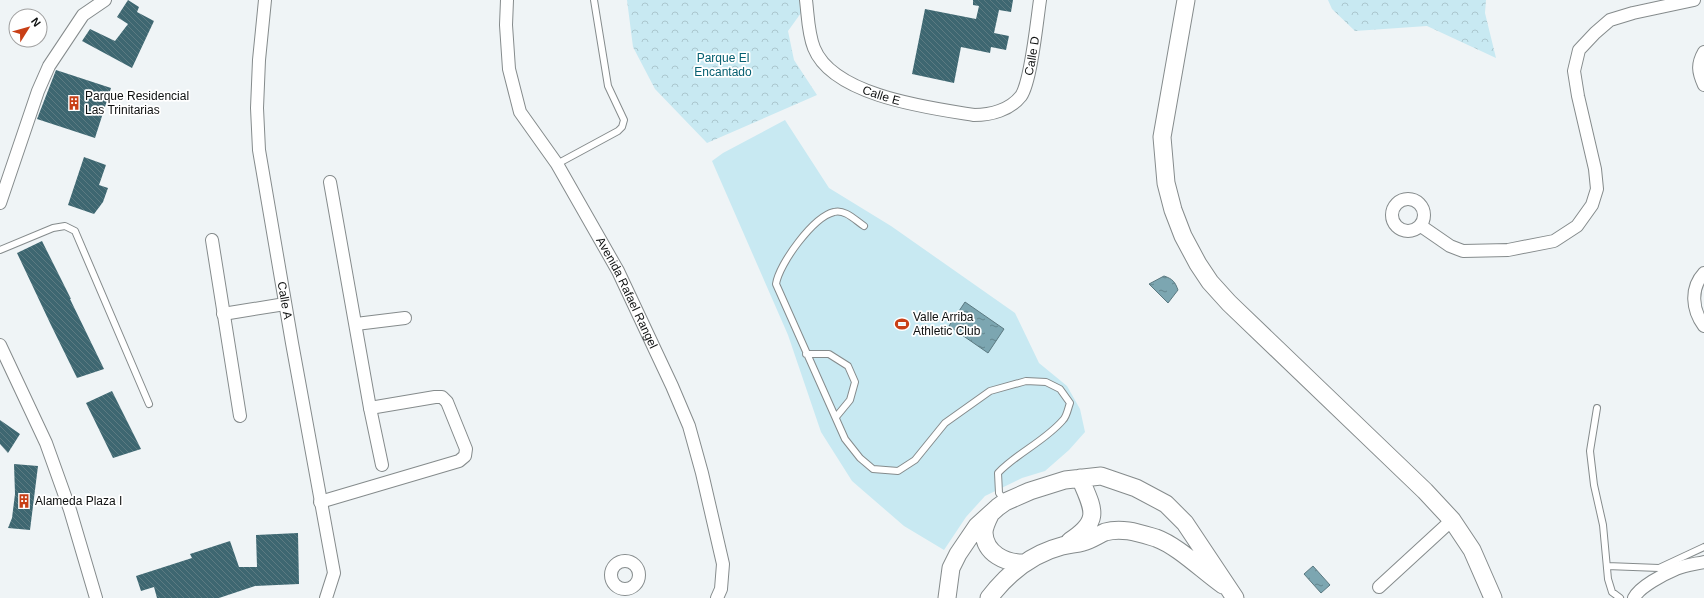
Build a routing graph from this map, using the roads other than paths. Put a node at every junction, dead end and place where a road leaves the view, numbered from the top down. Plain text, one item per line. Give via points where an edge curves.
1 (105, 0) edge
2 (265, 0) edge
3 (507, 0) edge
4 (594, 0) edge
5 (806, 0) edge
6 (1040, 0) edge
7 (1186, 0) edge
8 (1694, 0) edge
9 (1704, 52) edge
10 (1704, 85) edge
11 (1011, 105) joint
12 (557, 164) junction
13 (330, 182) dead end
14 (0, 203) edge
15 (864, 226) dead end
16 (1421, 226) dead end
17 (212, 240) dead end
18 (0, 250) edge
19 (1704, 273) edge
20 (285, 304) junction
21 (223, 314) junction
22 (405, 318) dead end
23 (356, 324) junction
24 (1704, 326) edge
25 (0, 345) edge
26 (806, 354) junction
27 (149, 404) dead end
28 (370, 408) junction
29 (1597, 408) dead end
30 (240, 416) dead end
31 (836, 417) junction
32 (382, 465) dead end
33 (1080, 478) junction
34 (320, 502) junction
35 (1005, 502) junction
36 (990, 513) junction
37 (1452, 520) junction
38 (1063, 546) junction
39 (1704, 547) edge
40 (1704, 562) edge
41 (1023, 563) junction
42 (1607, 566) junction
43 (1379, 587) dead end
44 (1231, 593) edge
45 (96, 598) edge
46 (326, 598) edge
47 (716, 598) edge
48 (947, 598) edge
49 (989, 598) edge
50 (1493, 598) edge
51 (1620, 598) edge
52 (1634, 598) edge

1 - 14 street via 83,15 49,66
2 - 20 street, Calle A via 257,108 259,150
3 - 12 street, Avenida Rafael Rangel via 509,69 520,112
4 - 12 lane via 608,86 624,120 618,131
5 - 11 street, Calle E via 814,49 834,74 850,83 890,99 974,115 999,112
6 - 11 street, Calle D via 1027,82 1021,96
7 - 37 street via 1162,137 1166,183 1172,210 1183,236 1210,282 1229,303 1420,485
8 - 16 street via 1610,20 1579,50 1574,71 1595,169 1596,189 1592,205 1577,226 1554,241 1508,250 1463,251 1450,246
9 - 10 street via 1699,60 1699,72
12 - 47 street, Avenida Rafael Rangel via 618,272 689,426 723,564 721,589
13 - 23 street
15 - 26 lane via 844,212 834,212 822,218 809,228 777,277 776,284
17 - 21 street
18 - 27 lane via 53,228 65,226 75,231
19 - 24 street via 1698,280 1693,299
20 - 21 street
20 - 34 street, Calle A
21 - 30 street
22 - 23 street
23 - 28 street
25 - 45 street via 46,443 70,510
26 - 31 lane
26 - 31 lane via 829,354 848,366 855,382 850,400
28 - 32 street
28 - 34 street via 442,397 448,402 466,449 465,456 459,461
29 - 42 lane via 1590,451 1603,525
31 - 35 lane via 845,439 860,458 874,469 898,471 915,460 945,423 990,391 1026,381 1046,382 1060,389 1070,403 1064,420 1012,459 998,473 999,493
33 - 35 street via 1030,491
33 - 38 street via 1091,507 1091,522
33 - 44 street via 1101,476 1136,488 1166,504 1185,523
34 - 46 street, Calle A via 334,573
35 - 36 street
36 - 41 street via 984,533 992,551 1007,562
36 - 48 street via 958,554 952,568
37 - 43 street
37 - 50 street via 1472,550
38 - 41 street
38 - 44 street via 1122,529 1157,539 1192,560
39 - 42 lane via 1659,568
40 - 52 street via 1676,569 1649,584
41 - 49 street via 1007,576
42 - 51 lane via 1612,592

